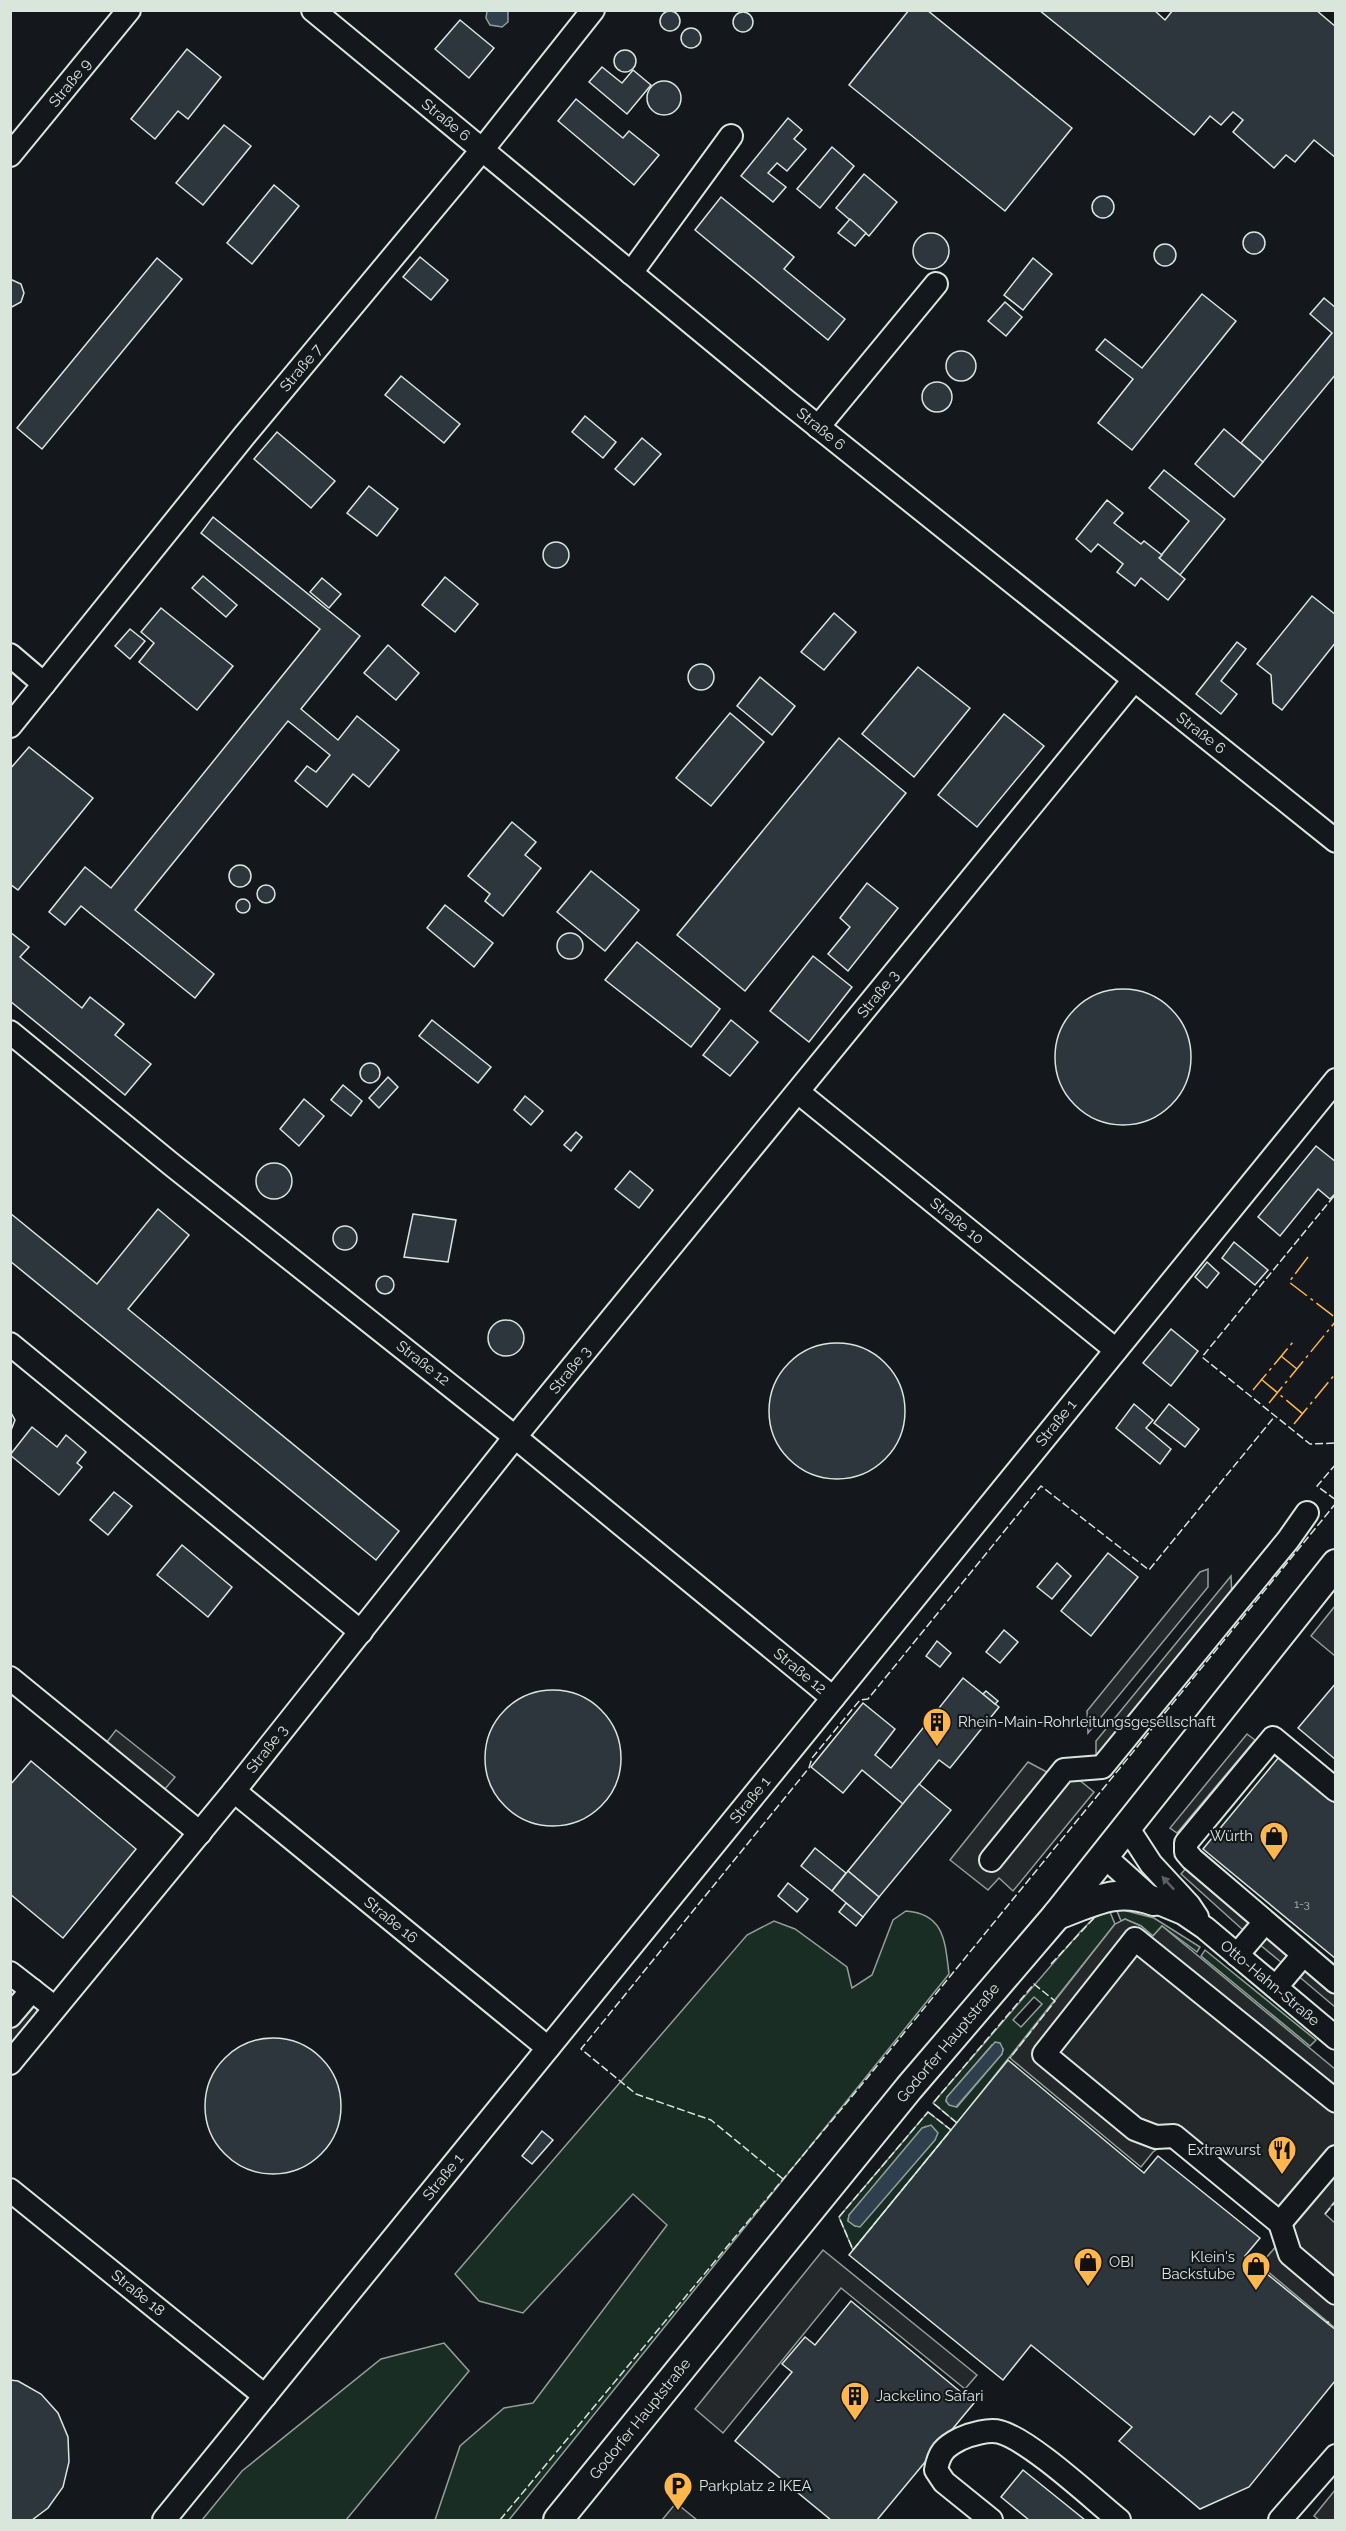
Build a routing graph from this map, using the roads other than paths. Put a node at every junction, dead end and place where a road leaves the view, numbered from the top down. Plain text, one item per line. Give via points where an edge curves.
1 (129, 10) edge
2 (313, 10) edge
3 (593, 10) edge
4 (731, 136) dead end
5 (482, 150) junction
6 (10, 155) edge
7 (631, 273) junction
8 (936, 284) dead end
9 (818, 427) junction
10 (19, 662) edge
11 (1134, 680) junction
12 (44, 684) junction
13 (10, 726) edge
14 (1335, 841) edge
15 (10, 1032) edge
16 (1335, 1080) edge
17 (798, 1092) junction
18 (10, 1344) edge
19 (1116, 1350) junction
20 (515, 1437) junction
21 (1307, 1513) dead end
22 (1335, 1564) edge
23 (361, 1632) junction
24 (10, 1678) edge
25 (833, 1698) junction
26 (1335, 1790) edge
27 (234, 1791) junction
28 (1127, 1827) junction
29 (200, 1833) junction
30 (1104, 1856) junction
31 (991, 1860) dead end
32 (1154, 1901) junction
33 (1057, 1915) junction
34 (1265, 1922) junction
35 (1205, 1928) junction
36 (1303, 1954) junction
37 (1237, 1955) junction
38 (10, 1973) edge
39 (1335, 1982) edge
40 (1276, 1987) junction
41 (32, 1990) junction
42 (55, 2008) junction
43 (10, 2016) edge
44 (1335, 2038) edge
45 (548, 2048) junction
46 (10, 2062) edge
47 (1335, 2102) edge
48 (1335, 2157) edge
49 (10, 2190) edge
50 (1280, 2223) junction
51 (1335, 2293) edge
52 (265, 2396) junction
53 (1335, 2456) edge
54 (164, 2520) edge
55 (561, 2520) edge
56 (991, 2520) edge
57 (1119, 2520) edge
58 (1280, 2520) edge

1 - 6 street, Straße 9
2 - 5 street, Straße 6
3 - 5 street, Straße 7
4 - 7 street
5 - 7 street, Straße 6
5 - 12 street, Straße 7
7 - 9 street, Straße 6
8 - 9 street
9 - 11 street, Straße 6
10 - 12 street
11 - 14 street, Straße 6
11 - 17 street, Straße 3
12 - 13 street, Straße 7
15 - 20 street, Straße 12
16 - 19 street, Straße 1
17 - 19 street, Straße 10
17 - 20 street, Straße 3
18 - 23 street
19 - 25 street, Straße 1
20 - 23 street, Straße 3
20 - 25 street, Straße 12
21 - 31 street via 1102,1767 1064,1770
22 - 28 main road, Godorfer Hauptstraße
23 - 27 street, Straße 3
24 - 29 street
25 - 45 street, Straße 1
26 - 34 street via 1273,1738 1186,1843 1186,1852 1192,1859
27 - 29 street, Straße 3
27 - 45 street, Straße 16
28 - 30 main road, Godorfer Hauptstraße
35 -> 28 street, Otto-Hahn-Straße via 1151,1864
29 - 42 street, Straße 3
30 - 32 street, Otto-Hahn-Straße
30 - 33 main road, Godorfer Hauptstraße
32 - 33 main road via 1138,1895 1112,1895
32 - 35 street, Otto-Hahn-Straße
33 - 55 main road, Godorfer Hauptstraße via 909,2088
34 - 36 street
34 - 37 street
35 - 37 street, Otto-Hahn-Straße
36 - 39 street
36 - 40 street
37 - 40 street, Otto-Hahn-Straße
38 - 41 street
40 - 44 street, Otto-Hahn-Straße
41 - 42 street
41 - 43 street
42 - 46 street, Straße 3
45 - 52 street, Straße 1
47 - 50 street via 1135,1939 1044,2054 1136,2129 1156,2137 1174,2136
48 - 50 street
49 - 52 street, Straße 18
50 - 51 street via 1290,2254
52 - 54 street, Straße 1
53 - 58 street
56 - 57 street via 944,2482 936,2470 939,2454 949,2445 980,2433 999,2431 1020,2441

